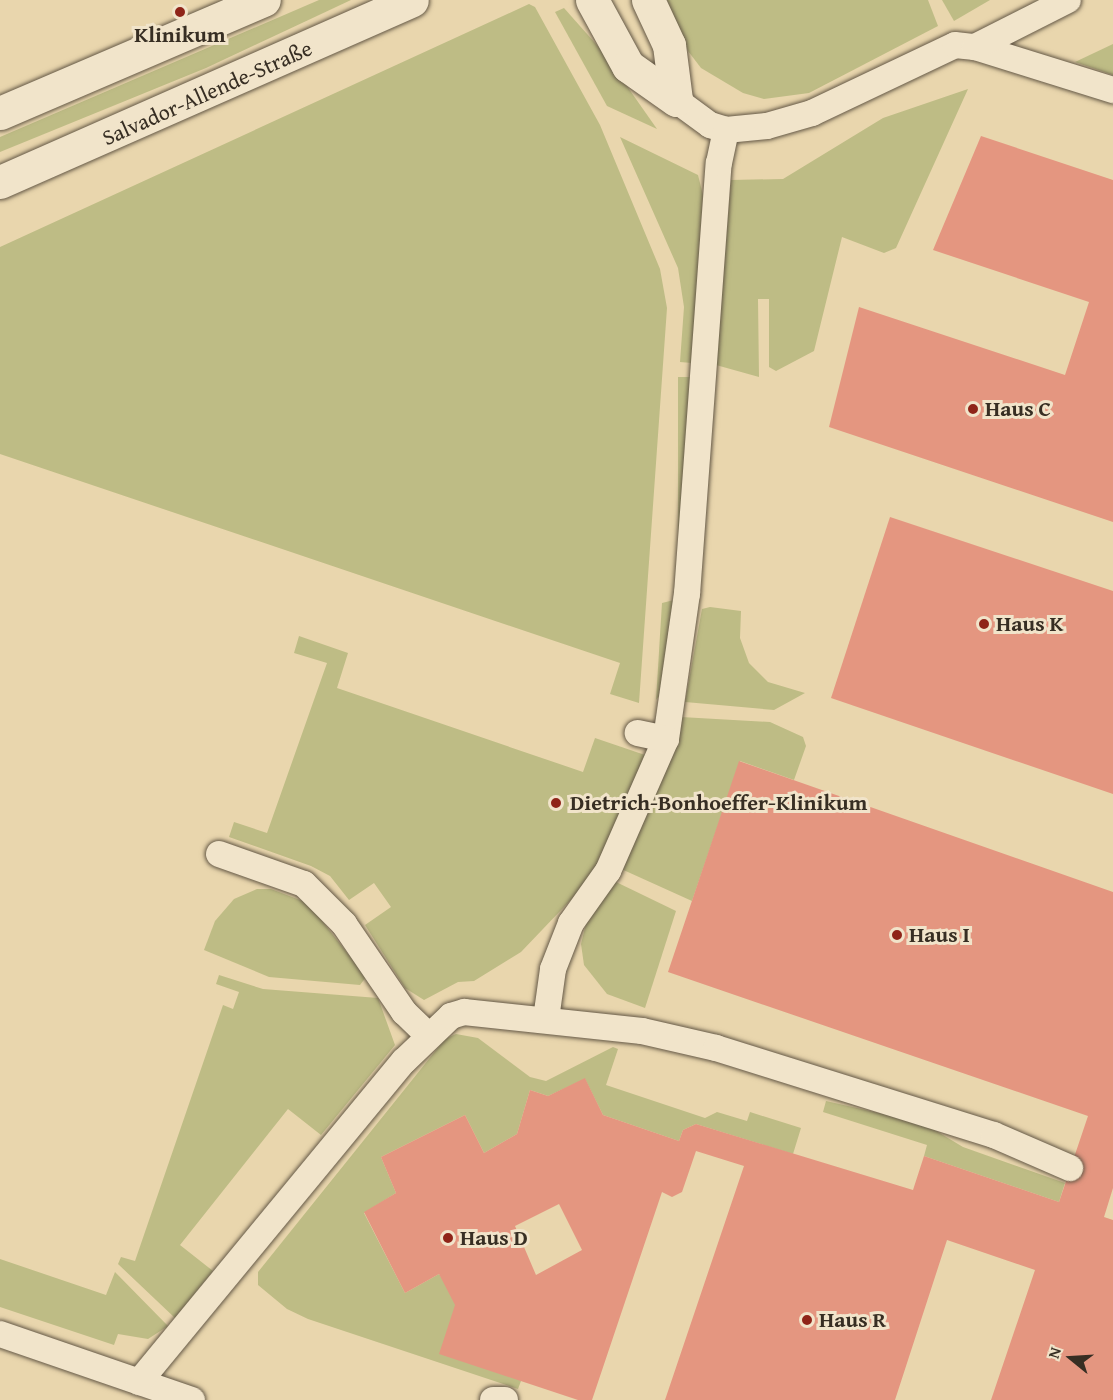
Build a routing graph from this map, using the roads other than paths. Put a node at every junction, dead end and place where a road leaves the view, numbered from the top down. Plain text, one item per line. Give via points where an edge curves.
1 (264, 0) edge
2 (412, 0) edge
3 (592, 0) edge
4 (648, 0) edge
5 (1068, 0) edge
6 (975, 47) junction
7 (1113, 90) edge
8 (676, 100) junction
9 (0, 113) edge
10 (726, 130) junction
11 (0, 182) edge
12 (638, 733) dead end
13 (666, 739) junction
14 (219, 854) dead end
15 (546, 1019) junction
16 (428, 1035) junction
17 (1070, 1167) dead end
18 (0, 1334) edge
19 (139, 1382) junction
20 (192, 1400) edge
21 (493, 1400) edge
22 (505, 1400) edge

1 - 9 street
2 - 11 street, Salvador-Allende-Straße
3 - 8 street via 628,66
4 - 8 street via 669,45
5 - 6 lane
6 - 7 lane
6 - 10 lane via 955,45 812,112 767,126
8 - 10 lane via 692,115
10 - 13 lane via 718,163 687,594
12 - 13 lane
13 - 15 lane via 608,871 571,923 553,969
14 - 16 lane via 304,884 344,924 404,1012
15 - 16 lane via 464,1012
15 - 17 lane via 642,1031 716,1048 994,1135
16 - 19 lane
18 - 19 lane
19 - 20 lane
21 - 22 lane

